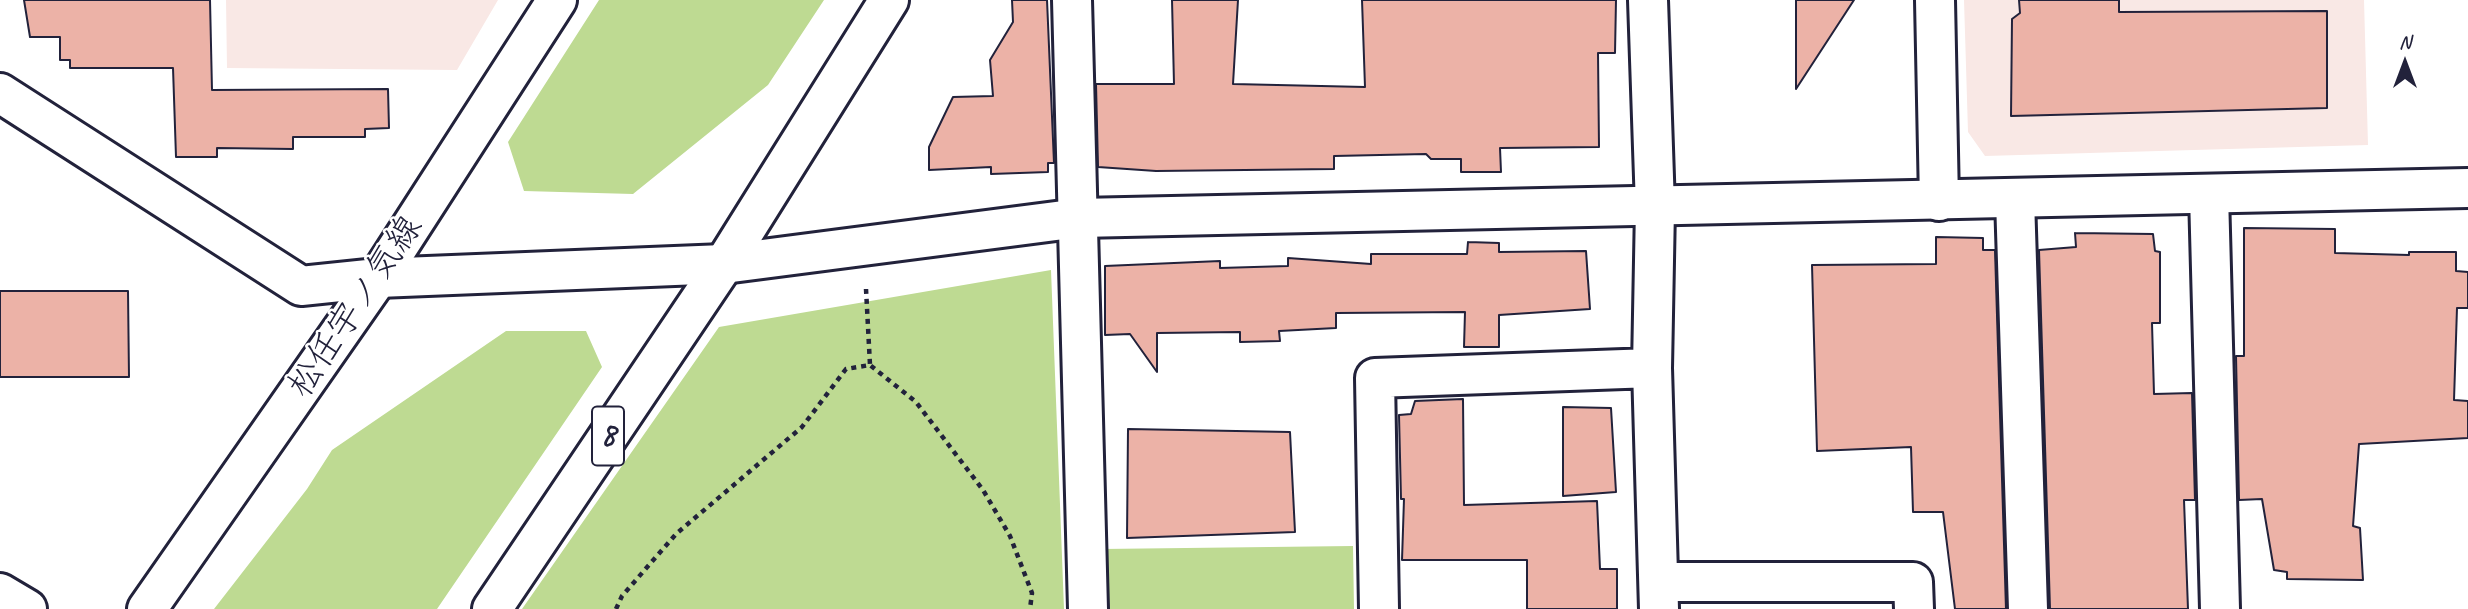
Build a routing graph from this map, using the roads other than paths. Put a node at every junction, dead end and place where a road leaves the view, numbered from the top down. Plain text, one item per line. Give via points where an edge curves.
1 (557, 0) edge
2 (889, 0) edge
3 (1072, 0) edge
4 (1648, 0) edge
5 (1935, 0) edge
6 (1, 97) edge
7 (2468, 188) edge
8 (2209, 194) junction
9 (2015, 199) junction
10 (1939, 201) junction
11 (1655, 207) junction
12 (1079, 218) junction
13 (724, 264) junction
14 (378, 278) junction
15 (1652, 368) junction
16 (0, 593) edge
17 (1659, 595) edge
18 (26, 609) edge
19 (147, 609) edge
20 (492, 609) edge
21 (1088, 609) edge
22 (1379, 609) edge
23 (1914, 609) edge
24 (2028, 609) edge
25 (2220, 609) edge

1 - 14 street, 松任宇ノ気線
2 - 13 street, 8
3 - 12 street
4 - 11 street
5 - 10 street
6 - 14 street via 302,286
7 - 8 street
8 - 9 street
8 - 25 street
9 - 10 street
9 - 24 street
10 - 11 street
11 - 12 street
11 - 15 street
12 - 13 street
12 - 21 street
13 - 14 street
13 - 20 street, 8
14 - 19 street, 松任宇ノ気線
15 - 17 street
15 - 22 street via 1374,378
16 - 18 street
17 - 23 street via 1913,582

